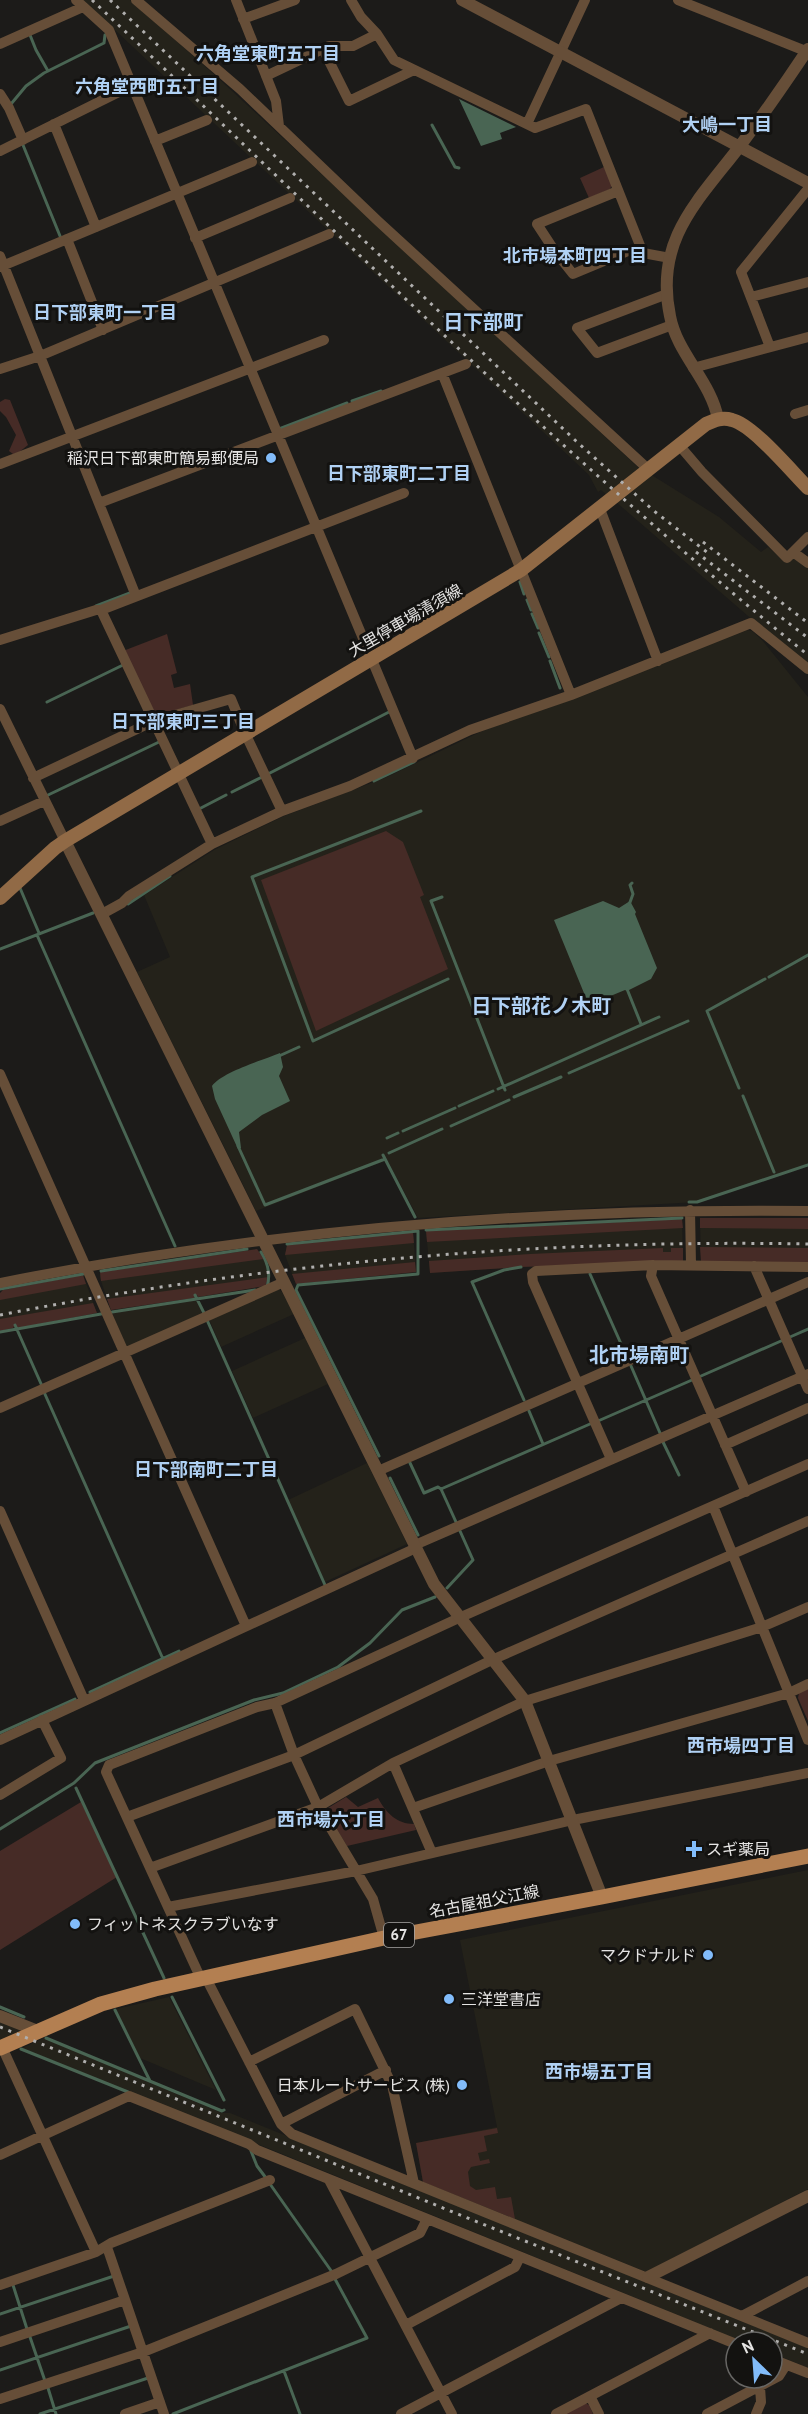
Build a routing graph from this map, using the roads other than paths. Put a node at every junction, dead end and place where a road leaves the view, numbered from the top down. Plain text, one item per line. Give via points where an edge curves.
1 (136, 0) edge
2 (236, 0) edge
3 (295, 0) edge
4 (351, 0) edge
5 (462, 0) edge
6 (585, 0) edge
7 (678, 0) edge
8 (80, 3) edge
9 (243, 19) junction
10 (376, 34) junction
11 (0, 44) edge
12 (323, 50) junction
13 (808, 51) edge
14 (561, 52) junction
15 (414, 70) junction
16 (266, 76) junction
17 (131, 86) junction
18 (0, 94) edge
19 (207, 120) dead end
20 (54, 124) junction
21 (527, 124) junction
22 (279, 126) junction
23 (22, 140) junction
24 (154, 141) junction
25 (739, 147) junction
26 (0, 151) edge
27 (252, 162) dead end
28 (808, 183) edge
29 (808, 189) edge
30 (618, 191) junction
31 (176, 193) junction
32 (290, 198) dead end
33 (96, 227) junction
34 (329, 234) dead end
35 (195, 238) junction
36 (67, 239) junction
37 (640, 246) junction
38 (670, 258) junction
39 (1, 263) edge
40 (808, 282) edge
41 (214, 283) junction
42 (667, 294) junction
43 (751, 297) junction
44 (672, 325) junction
45 (103, 330) junction
46 (808, 336) edge
47 (324, 340) dead end
48 (770, 347) junction
49 (40, 356) junction
50 (466, 364) dead end
51 (249, 367) junction
52 (693, 368) junction
53 (0, 369) edge
54 (442, 373) junction
55 (808, 410) edge
56 (795, 414) dead end
57 (718, 418) junction
58 (278, 435) junction
59 (72, 436) junction
60 (679, 445) junction
61 (0, 464) edge
62 (648, 469) junction
63 (808, 488) edge
64 (404, 493) dead end
65 (99, 503) junction
66 (600, 509) junction
67 (316, 527) junction
68 (808, 537) edge
69 (793, 552) junction
70 (808, 563) edge
71 (521, 570) junction
72 (136, 596) junction
73 (101, 610) junction
74 (0, 640) edge
75 (371, 659) junction
76 (658, 661) junction
77 (808, 669) edge
78 (571, 695) junction
79 (0, 709) edge
80 (154, 721) junction
81 (244, 733) junction
82 (5, 734) edge
83 (413, 758) junction
84 (178, 773) junction
85 (33, 778) junction
86 (44, 801) junction
87 (282, 811) junction
88 (0, 821) edge
89 (65, 841) junction
90 (212, 844) junction
91 (0, 898) edge
92 (102, 914) junction
93 (0, 1074) edge
94 (690, 1210) junction
95 (808, 1211) edge
96 (263, 1240) junction
97 (653, 1265) junction
98 (691, 1265) junction
99 (86, 1266) junction
100 (754, 1266) junction
101 (808, 1266) edge
102 (0, 1282) edge
103 (284, 1282) junction
104 (808, 1282) edge
105 (768, 1299) junction
106 (678, 1338) junction
107 (124, 1352) junction
108 (805, 1375) edge
109 (578, 1383) junction
110 (808, 1389) edge
111 (0, 1408) edge
112 (808, 1408) edge
113 (712, 1415) junction
114 (725, 1445) junction
115 (611, 1460) junction
116 (808, 1464) edge
117 (378, 1471) junction
118 (746, 1492) junction
119 (713, 1506) junction
120 (0, 1511) edge
121 (808, 1521) edge
122 (415, 1547) junction
123 (733, 1554) junction
124 (808, 1607) edge
125 (461, 1617) junction
126 (246, 1626) junction
127 (762, 1627) junction
128 (494, 1659) junction
129 (808, 1684) edge
130 (789, 1693) junction
131 (84, 1700) junction
132 (525, 1701) junction
133 (275, 1703) junction
134 (42, 1720) junction
135 (0, 1740) edge
136 (808, 1740) edge
137 (294, 1755) junction
138 (549, 1761) junction
139 (393, 1763) junction
140 (808, 1773) edge
141 (0, 1795) edge
142 (318, 1807) junction
143 (413, 1808) junction
144 (127, 1817) junction
145 (573, 1820) junction
146 (432, 1853) junction
147 (808, 1856) edge
148 (150, 1868) junction
149 (356, 1871) junction
150 (602, 1898) junction
151 (168, 1907) junction
152 (384, 1938) junction
153 (203, 1978) junction
154 (0, 2016) edge
155 (38, 2031) junction
156 (1, 2048) edge
157 (249, 2062) junction
158 (386, 2070) junction
159 (281, 2124) junction
160 (43, 2134) junction
161 (0, 2155) edge
162 (270, 2180) dead end
163 (329, 2180) junction
164 (414, 2183) junction
165 (808, 2196) edge
166 (427, 2219) junction
167 (101, 2250) junction
168 (370, 2257) junction
169 (520, 2257) junction
170 (648, 2277) junction
171 (808, 2282) edge
172 (0, 2285) edge
173 (621, 2298) junction
174 (125, 2300) junction
175 (742, 2316) junction
176 (406, 2325) junction
177 (710, 2333) junction
178 (724, 2339) edge
179 (0, 2343) edge
180 (808, 2343) edge
181 (143, 2352) junction
182 (786, 2365) joint
183 (784, 2368) edge
184 (808, 2373) edge
185 (752, 2390) edge
186 (760, 2390) edge
187 (441, 2392) junction
188 (590, 2396) junction
189 (0, 2399) edge
190 (160, 2402) junction
191 (125, 2414) edge
192 (164, 2414) edge
193 (401, 2414) edge
194 (452, 2414) edge
195 (556, 2414) edge
196 (599, 2414) edge
197 (707, 2414) edge
198 (756, 2414) edge

1 - 22 street
2 - 9 street
3 - 9 street
4 - 10 street
5 - 14 street
6 - 14 street
7 - 13 street
8 - 11 street
8 - 17 street via 109,30
9 - 16 street
10 - 12 street via 353,46 329,46
10 - 15 street via 394,60
12 - 15 street via 349,101
12 - 16 street
13 - 25 street
14 - 21 street
14 - 25 street
15 - 21 street
16 - 22 street via 276,101
17 - 20 street
17 - 24 street
18 - 23 street
19 - 24 street
20 - 23 street
20 - 33 street
21 - 30 street via 535,128 586,109
22 - 62 street
23 - 26 street
24 - 31 street
25 - 28 street
25 - 38 street via 682,223
27 - 31 street
29 - 43 street via 741,272
30 - 37 street
30 - 37 street via 537,224 573,274
31 - 33 street
31 - 35 street
32 - 35 street
33 - 36 street
34 - 41 street
35 - 41 street
36 - 39 street
36 - 45 street
37 - 38 street via 643,252
38 - 42 street
39 - 49 street
40 - 43 street
41 - 45 street
41 - 51 street
42 - 44 street
42 - 44 street via 577,328 597,353
43 - 48 street
44 - 52 street
45 - 49 street
46 - 48 street
47 - 51 street
48 - 52 street
49 - 53 street
49 - 59 street
50 - 54 street
51 - 58 street
51 - 59 street
52 - 57 street via 715,404
54 - 58 street
54 - 71 street
55 - 56 street
57 - 60 main road, 大里停車場清須線
57 - 63 main road via 739,422 750,430
58 - 65 street
58 - 67 street
59 - 61 street
59 - 65 street
60 - 62 main road, 大里停車場清須線
60 - 69 street via 787,558
62 - 66 main road, 大里停車場清須線
64 - 67 street
65 - 72 street
66 - 71 main road, 大里停車場清須線
66 - 76 street
67 - 72 street
67 - 75 street
68 - 69 street
69 - 70 street
71 - 75 main road, 大里停車場清須線
71 - 78 street
72 - 73 street
73 - 74 street
73 - 80 street
75 - 81 main road, 大里停車場清須線
75 - 83 street
76 - 77 street via 751,624
76 - 78 street
78 - 83 street via 470,730
79 - 82 street
80 - 81 street via 231,699
80 - 84 street
80 - 85 street
81 - 84 main road, 大里停車場清須線
81 - 87 street
82 - 85 street
83 - 87 street
84 - 89 main road, 大里停車場清須線
84 - 90 street
85 - 86 street
86 - 88 street
86 - 89 street
87 - 90 street
89 - 91 main road, 大里停車場清須線
89 - 92 street
90 - 92 street
92 - 96 street
93 - 99 street
94 - 95 street
94 - 96 street via 421,1224
94 - 98 street
96 - 99 street
96 - 103 street
97 - 98 street
97 - 106 street via 651,1276
97 - 109 street via 532,1274
98 - 100 street
99 - 102 street
99 - 107 street
100 - 101 street
100 - 105 street
103 - 107 street
103 - 117 street
104 - 105 street
105 - 106 street
105 - 108 street
106 - 109 street
106 - 113 street
107 - 111 street
107 - 126 street
108 - 110 street
108 - 113 street
109 - 115 street
109 - 117 street
112 - 114 street
113 - 114 street
113 - 115 street
114 - 118 street
115 - 122 street
116 - 118 street
117 - 122 street
118 - 119 street
119 - 123 street
119 - 125 street
120 - 131 street
121 - 123 street
122 - 125 street via 434,1584
122 - 126 street
123 - 127 street
123 - 128 street
124 - 127 street
125 - 128 street
125 - 133 street
126 - 131 street
127 - 130 street
127 - 132 street
128 - 132 street
128 - 137 street
129 - 130 street
130 - 136 street
130 - 138 street
131 - 134 street
132 - 138 street
132 - 139 street
133 - 137 street
133 - 144 street via 109,1765 106,1772
134 - 135 street
134 - 141 street via 61,1758
137 - 142 street
137 - 144 street
138 - 143 street
138 - 145 street
139 - 142 street
139 - 143 street
140 - 145 street
142 - 148 street
142 - 149 street
143 - 146 street
144 - 148 street
145 - 146 street
145 - 150 street
146 - 149 street
147 - 150 main road, 名古屋祖父江線 / 67
148 - 151 street
149 - 151 street
149 - 152 street via 373,1899
150 - 152 main road, 名古屋祖父江線 / 67
151 - 153 street
152 - 153 main road, 名古屋祖父江線 / 67
153 - 155 main road, 名古屋祖父江線 / 67 via 101,2004
153 - 157 street
154 - 155 street
155 - 156 main road, 名古屋祖父江線 / 67
156 - 160 street
157 - 158 street via 355,2009
157 - 159 street
158 - 159 street
158 - 164 street
159 - 164 street via 292,2134
160 - 161 street
160 - 163 street via 129,2096
160 - 167 street
162 - 167 street
163 - 166 street
163 - 168 street
164 - 170 street
165 - 170 street
166 - 168 street via 420,2233
166 - 169 street
167 - 172 street
167 - 174 street
168 - 176 street
168 - 181 street
169 - 173 street
169 - 176 street via 515,2266
170 - 175 street
171 - 175 street
173 - 177 street
173 - 187 street
174 - 179 street
174 - 181 street
175 - 180 street
176 - 187 street
177 - 178 street
177 - 188 street
181 - 189 street
181 - 190 street
182 - 183 street
182 - 184 street
185 - 197 street
186 - 198 street
187 - 193 street
187 - 194 street
188 - 195 street
188 - 196 street
190 - 191 street
190 - 192 street

